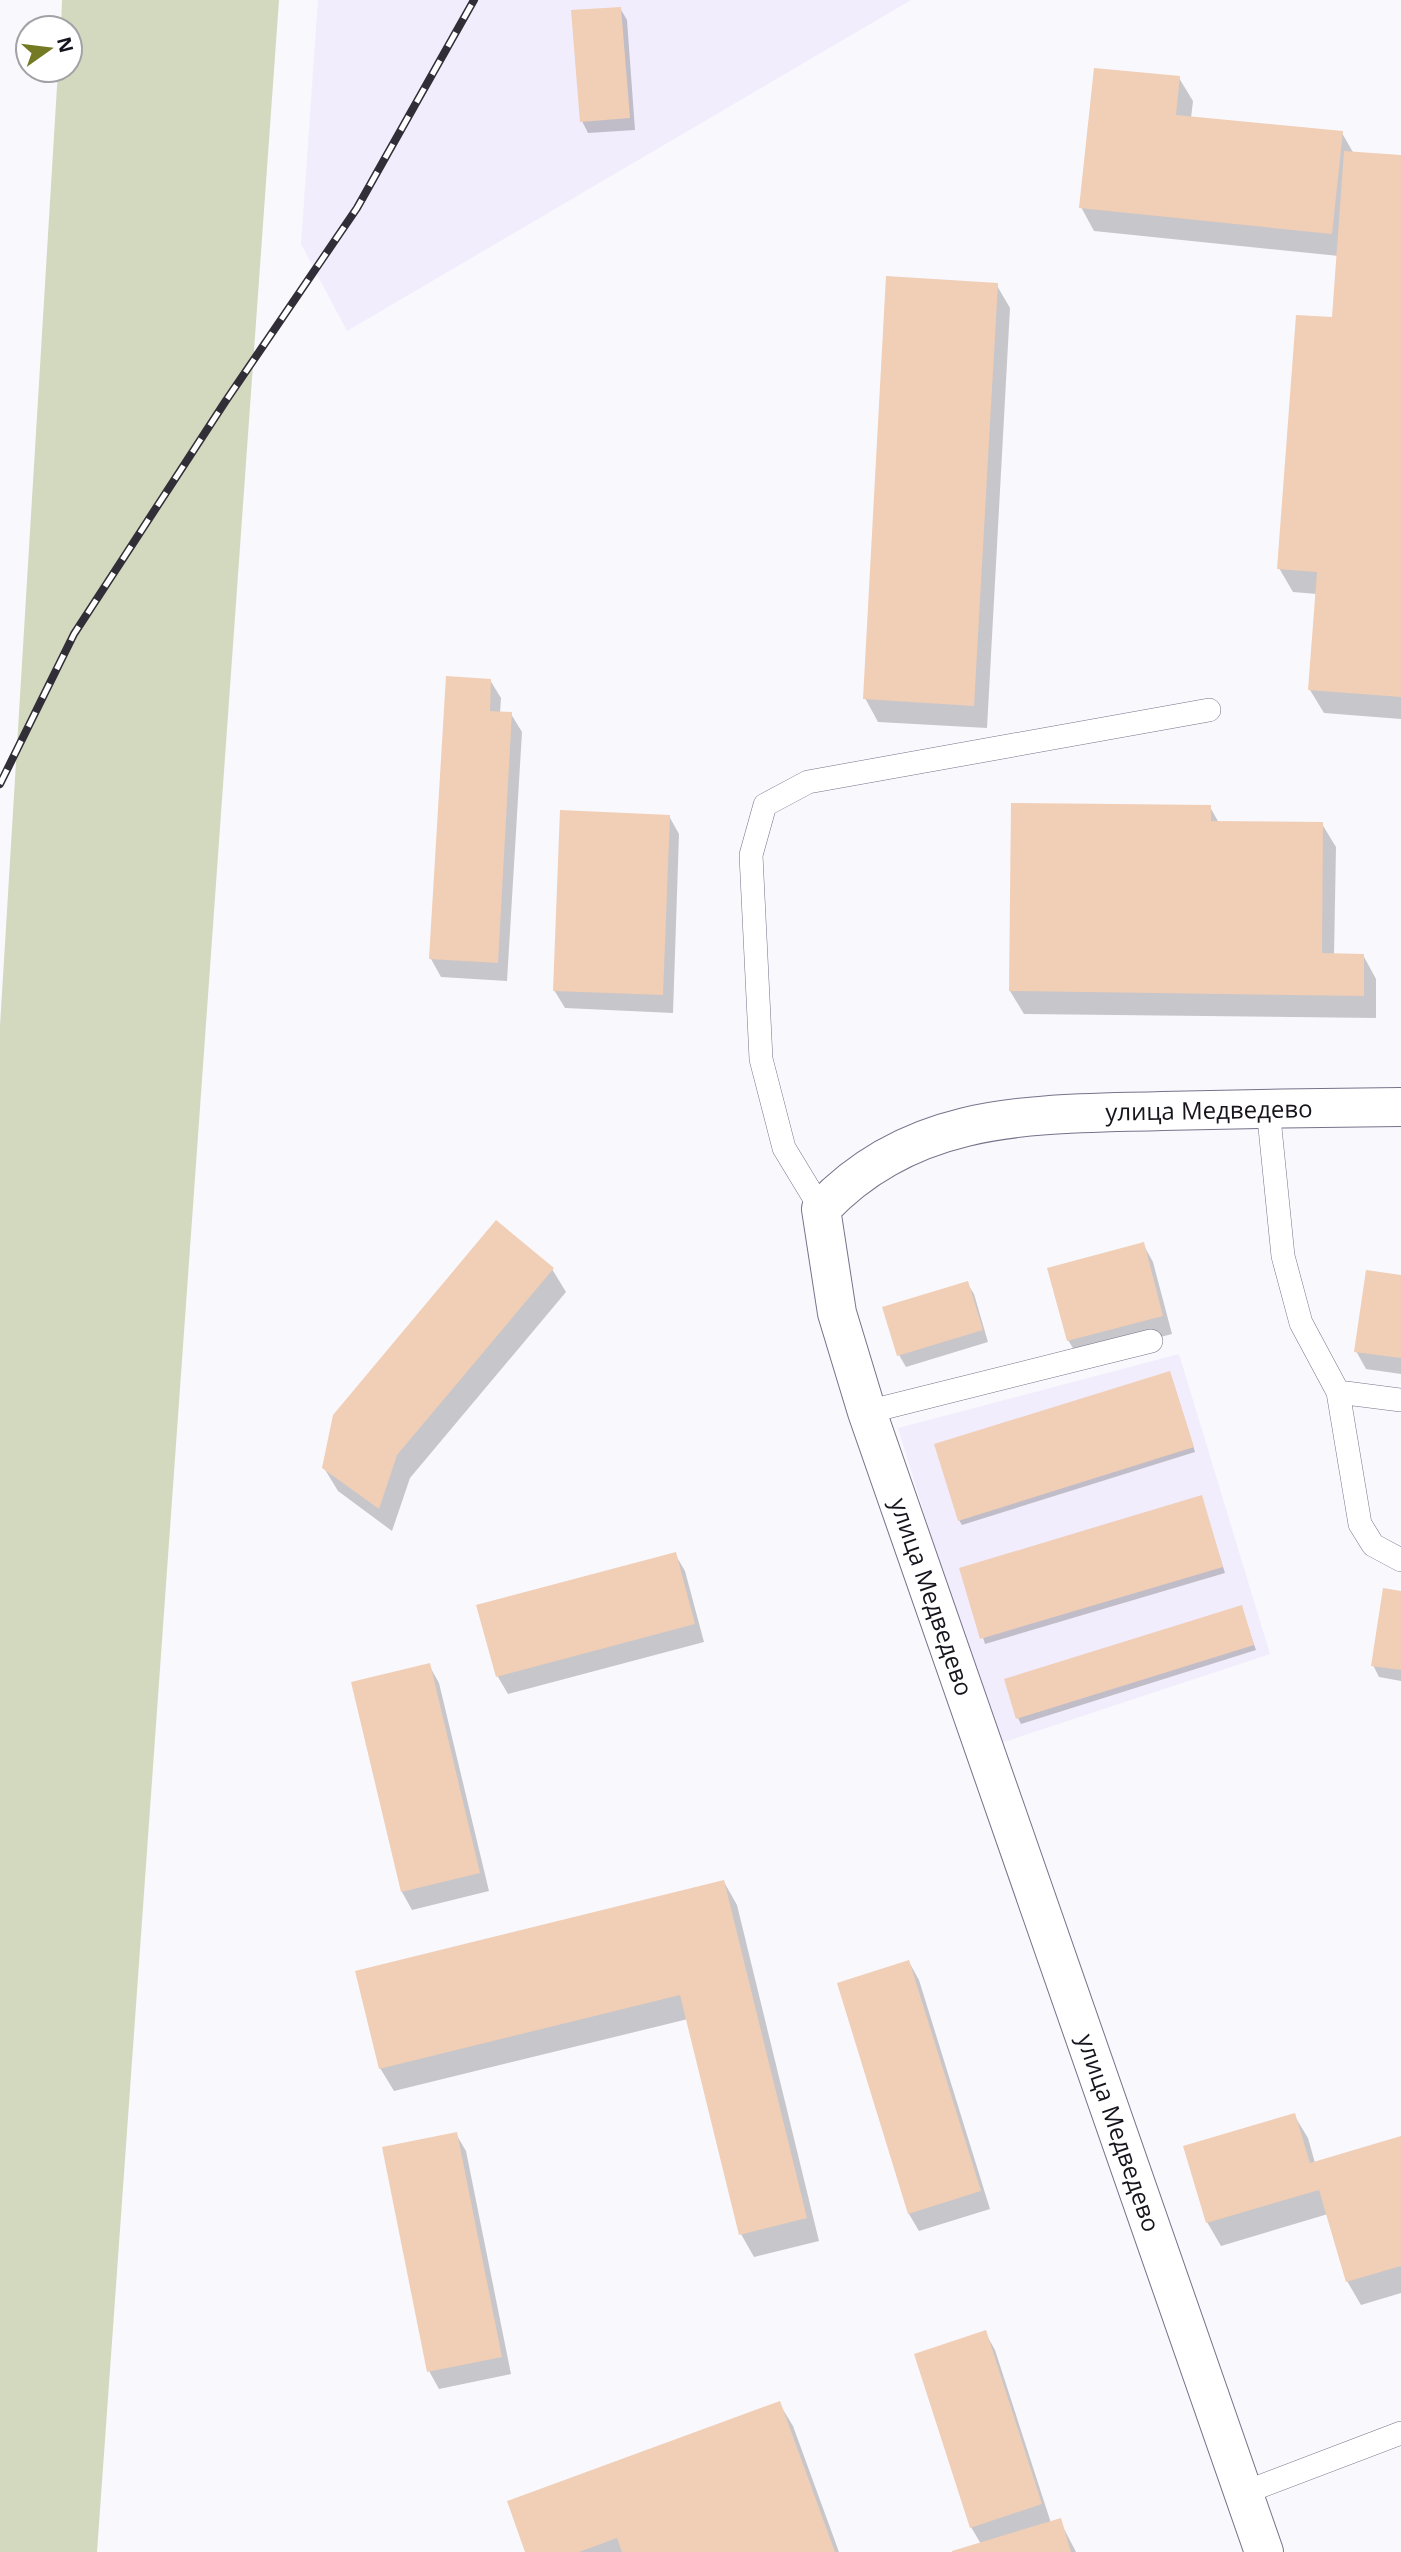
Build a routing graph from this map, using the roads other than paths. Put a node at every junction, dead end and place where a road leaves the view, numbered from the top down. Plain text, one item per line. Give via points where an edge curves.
1 (1209, 710) dead end
2 (1401, 1107) edge
3 (1268, 1108) junction
4 (821, 1209) junction
5 (1151, 1341) dead end
6 (1338, 1392) junction
7 (1401, 1400) edge
8 (867, 1412) junction
9 (1401, 1560) edge
10 (1401, 2433) edge
11 (1243, 2493) junction
12 (1264, 2552) edge

1 - 4 lane via 807,782 765,805 751,855 761,1059 784,1148
2 - 3 street, улица Медведево
3 - 4 street, улица Медведево via 985,1121 888,1155 844,1185
3 - 6 lane via 1283,1256 1301,1323
4 - 8 street, улица Медведево via 837,1314
5 - 8 lane
6 - 7 lane
6 - 9 lane via 1360,1524 1373,1545
8 - 11 street, улица Медведево
10 - 11 lane
11 - 12 street, улица Медведево

